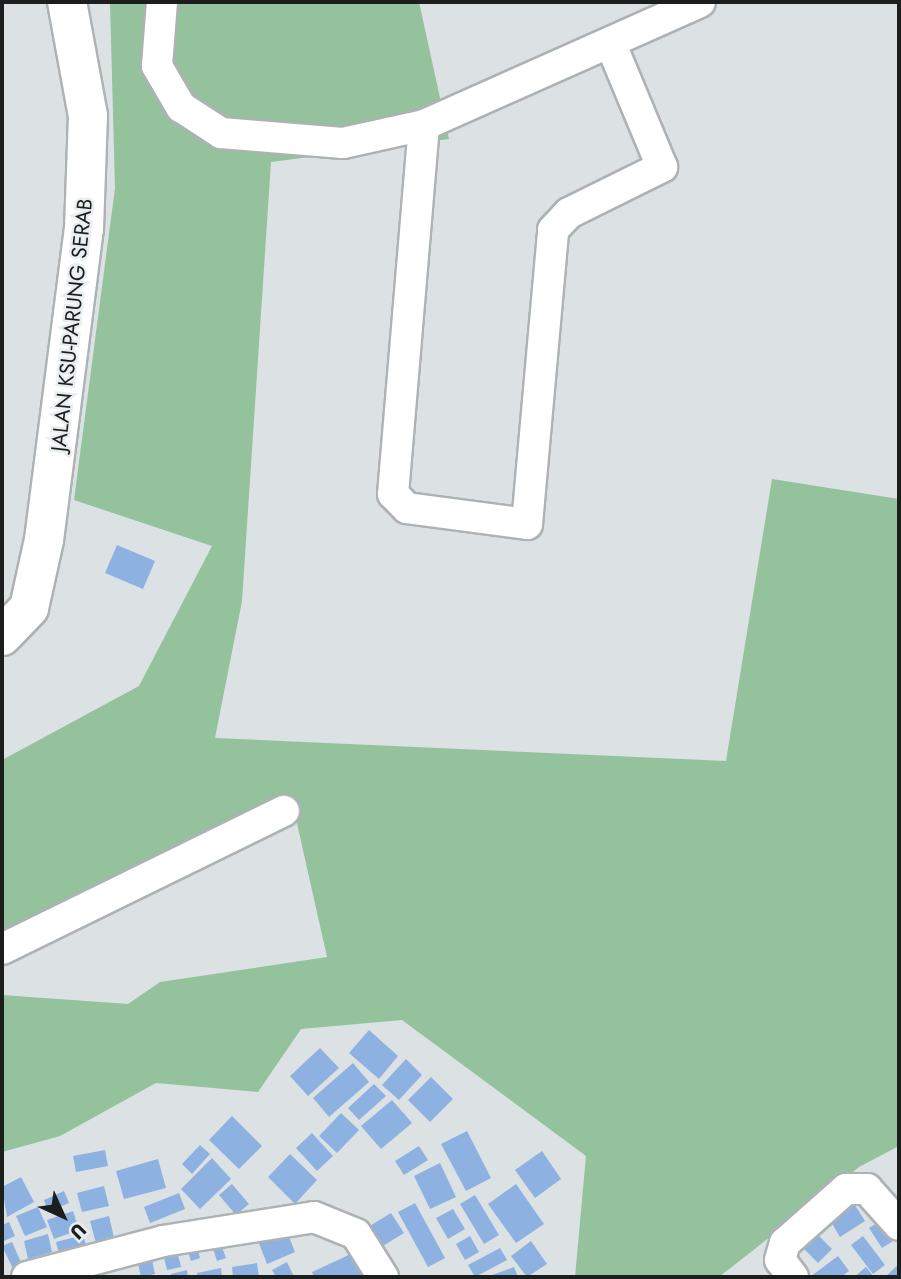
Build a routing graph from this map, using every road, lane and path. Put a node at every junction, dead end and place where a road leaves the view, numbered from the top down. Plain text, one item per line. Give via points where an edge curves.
1 (67, 2) edge
2 (162, 2) edge
3 (701, 2) edge
4 (610, 42) junction
5 (424, 125) junction
6 (2, 636) edge
7 (284, 811) dead end
8 (2, 949) edge
9 (899, 1225) edge
10 (27, 1277) edge
11 (383, 1277) edge
12 (793, 1277) edge

1 - 6 street, JALAN KSU-PARUNG SERAB via 88,116 84,229 44,540 29,608
2 - 5 street via 159,74 171,96 206,126 258,139 343,143
3 - 4 street
4 - 5 street
4 - 5 street via 662,167 569,213 553,230 527,524 407,508 393,494
7 - 8 street
9 - 12 street via 867,1189 846,1189 785,1243 780,1260
10 - 11 street via 163,1241 314,1217 356,1234

